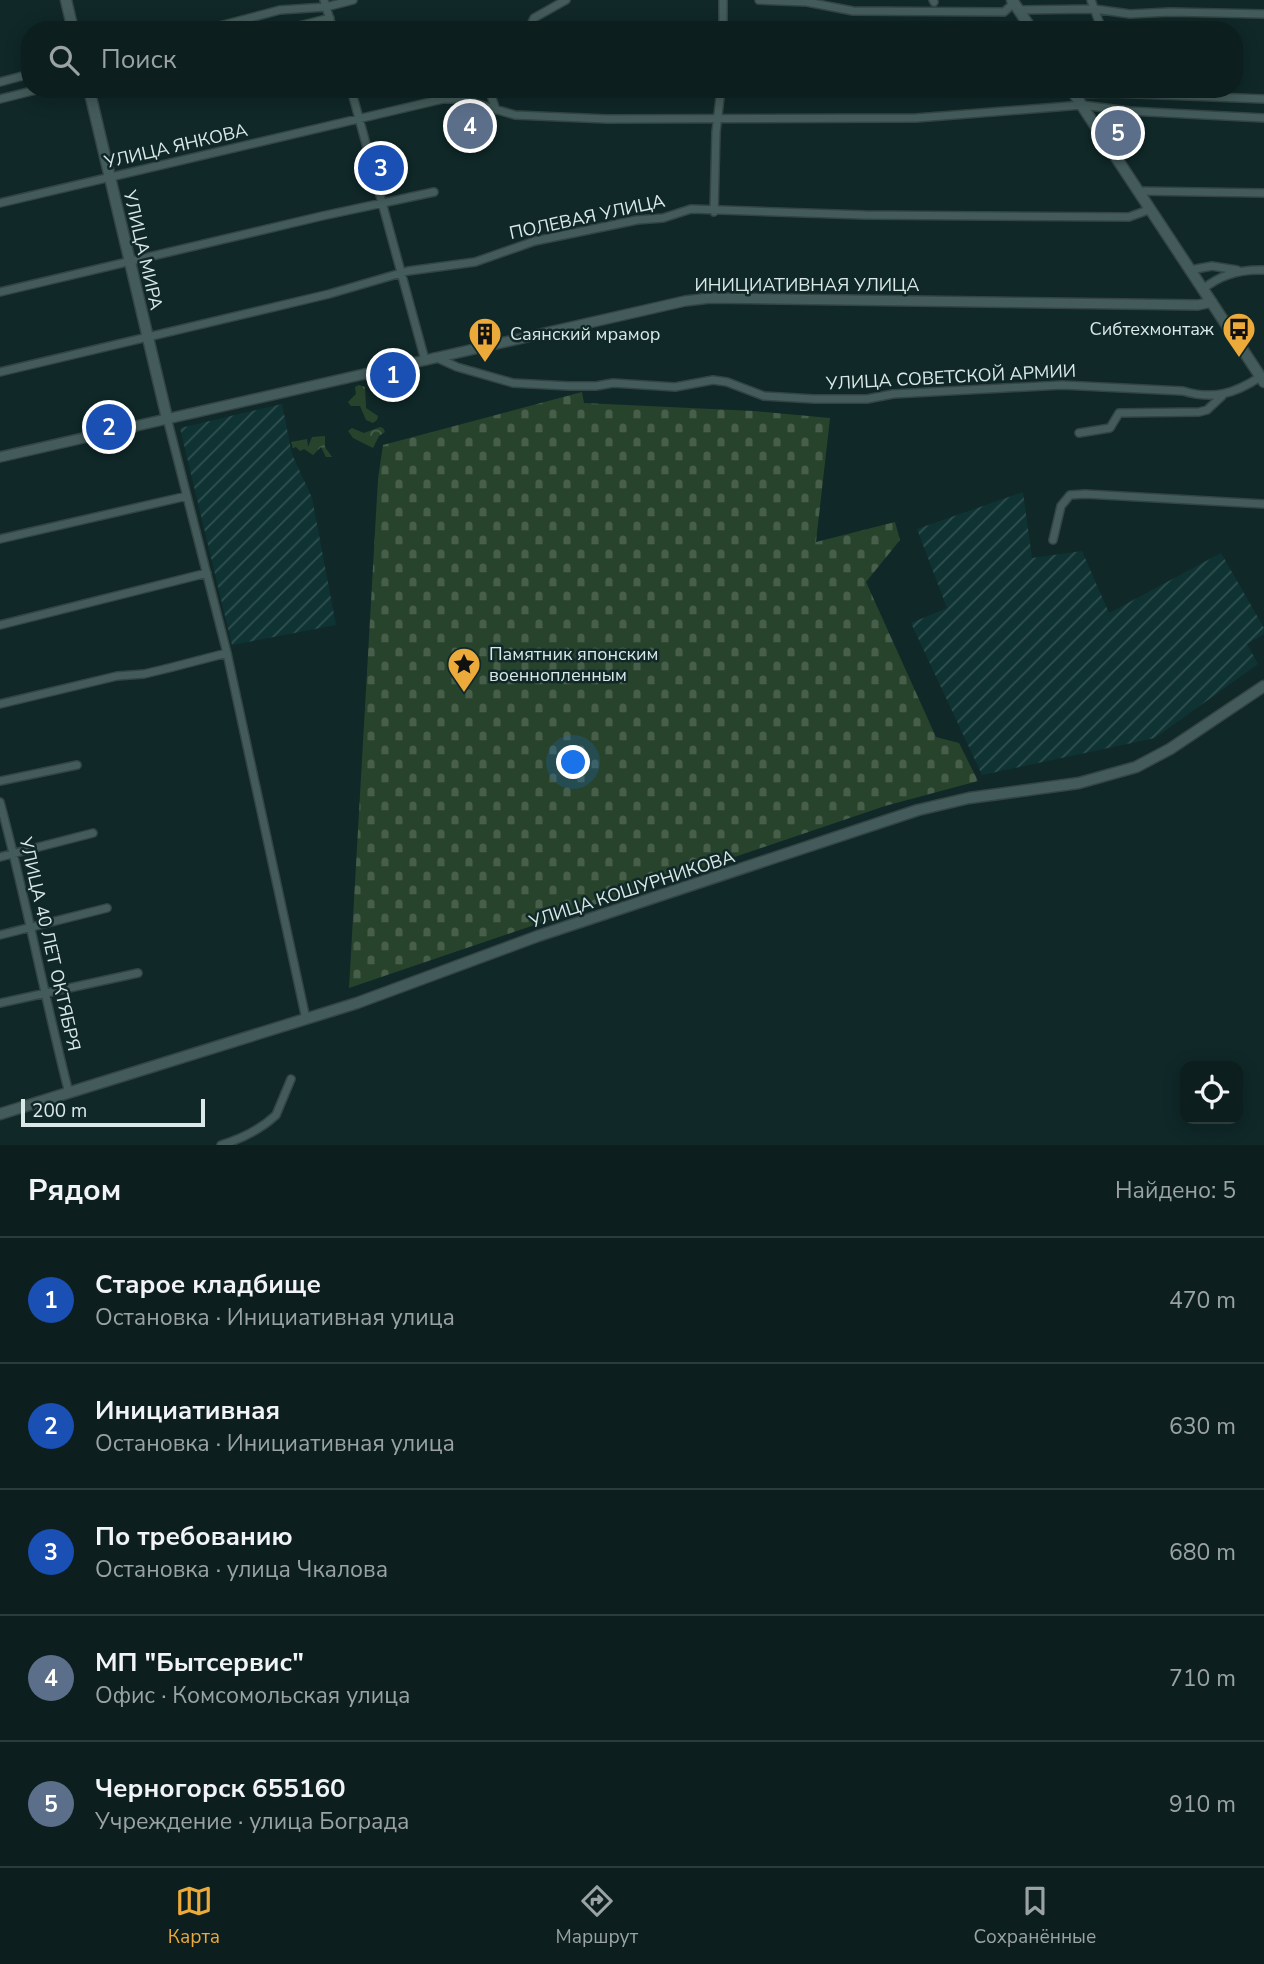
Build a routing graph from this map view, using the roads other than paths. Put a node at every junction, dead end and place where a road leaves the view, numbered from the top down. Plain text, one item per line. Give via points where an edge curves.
1 (66, 0) edge
2 (353, 0) edge
3 (566, 0) edge
4 (723, 0) edge
5 (759, 0) edge
6 (1091, 0) edge
7 (325, 4) edge
8 (1015, 4) edge
9 (1094, 9) junction
10 (1264, 13) edge
11 (330, 18) junction
12 (72, 21) edge
13 (238, 21) edge
14 (318, 21) edge
15 (331, 21) edge
16 (533, 21) edge
17 (723, 21) edge
18 (1026, 21) edge
19 (1099, 21) edge
20 (21, 76) edge
21 (0, 82) edge
22 (21, 94) edge
23 (91, 98) edge
24 (354, 98) edge
25 (459, 98) edge
26 (492, 98) edge
27 (720, 98) edge
28 (1077, 98) edge
29 (1243, 98) edge
30 (0, 99) edge
31 (456, 99) junction
32 (1264, 99) edge
33 (1082, 105) junction
34 (496, 110) junction
35 (360, 118) junction
36 (1264, 118) edge
37 (719, 119) junction
38 (110, 177) junction
39 (1138, 191) junction
40 (434, 192) dead end
41 (1264, 193) edge
42 (0, 203) edge
43 (383, 205) junction
44 (1151, 209) junction
45 (714, 212) junction
46 (130, 262) junction
47 (1191, 270) junction
48 (1238, 271) junction
49 (1264, 271) edge
50 (401, 275) junction
51 (1203, 289) junction
52 (0, 292) edge
53 (1212, 302) junction
54 (147, 336) junction
55 (435, 357) junction
56 (425, 360) junction
57 (1258, 364) edge
58 (0, 372) edge
59 (1262, 380) edge
60 (1223, 396) junction
61 (167, 418) junction
62 (1079, 433) dead end
63 (0, 457) edge
64 (187, 496) junction
65 (1264, 504) edge
66 (0, 539) edge
67 (1053, 540) dead end
68 (207, 573) junction
69 (0, 625) edge
70 (227, 653) junction
71 (1264, 685) edge
72 (0, 704) edge
73 (77, 765) dead end
74 (0, 781) edge
75 (0, 802) edge
76 (93, 833) dead end
77 (14, 854) junction
78 (0, 857) edge
79 (107, 908) dead end
80 (30, 928) junction
81 (0, 935) edge
82 (138, 973) dead end
83 (44, 993) junction
84 (0, 1003) edge
85 (306, 1019) junction
86 (291, 1079) dead end
87 (69, 1093) junction
88 (0, 1114) edge
89 (221, 1145) edge

1 - 12 main road
2 - 7 street
3 - 16 street
4 - 17 street
5 - 8 street via 807,2 853,11 1004,12
6 - 9 street
7 - 11 street
7 - 13 street
8 - 9 street
8 - 18 main road
9 - 10 street via 1130,14
9 - 19 street
11 - 14 street
11 - 15 street
20 - 21 street
22 - 30 street
23 - 38 main road, УЛИЦА МИРА
24 - 35 street
25 - 31 street
26 - 34 street
27 - 37 street
28 - 33 main road
29 - 32 street
31 - 34 street
31 - 35 street, УЛИЦА ЯНКОВА
33 - 36 street
33 - 37 street via 916,118
33 - 39 main road
34 - 37 street via 515,116
35 - 38 street, УЛИЦА ЯНКОВА
35 - 43 street
37 - 45 street
38 - 42 street, УЛИЦА ЯНКОВА
38 - 46 main road, УЛИЦА МИРА
39 - 41 street
39 - 44 main road
40 - 43 street
43 - 46 street
43 - 50 street
44 - 45 street, ПОЛЕВАЯ УЛИЦА via 1129,217
44 - 47 main road
45 - 50 street, ПОЛЕВАЯ УЛИЦА via 691,209 636,220 536,241 475,262
46 - 52 street
46 - 54 main road, УЛИЦА МИРА
47 - 48 street via 1212,266
47 - 51 main road
48 - 49 street
48 - 51 street
50 - 54 street, ПОЛЕВАЯ УЛИЦА
50 - 56 street
51 - 53 main road
53 - 55 street, ИНИЦИАТИВНАЯ УЛИЦА via 710,298
53 - 57 main road
54 - 58 street, ПОЛЕВАЯ УЛИЦА
54 - 61 main road, УЛИЦА МИРА
55 - 56 street, ИНИЦИАТИВНАЯ УЛИЦА
55 - 60 street, УЛИЦА СОВЕТСКОЙ АРМИИ via 513,383 675,387 713,380 783,398 856,400 1062,385
56 - 61 street, ИНИЦИАТИВНАЯ УЛИЦА
57 - 59 main road
59 - 60 street
60 - 62 street via 1207,410 1119,413 1110,428
61 - 63 street, ИНИЦИАТИВНАЯ УЛИЦА
61 - 64 street
64 - 66 street
64 - 68 street
65 - 67 street via 1070,495 1061,506
68 - 69 street
68 - 70 street
70 - 72 street
70 - 85 street
71 - 85 main road, УЛИЦА КОШУРНИКОВА via 1136,767 1079,783 918,810 538,936
73 - 74 street
75 - 77 street, УЛИЦА 40 ЛЕТ ОКТЯБРЯ
76 - 77 street
77 - 78 street
77 - 80 street, УЛИЦА 40 ЛЕТ ОКТЯБРЯ
79 - 80 street
80 - 81 street
80 - 83 street, УЛИЦА 40 ЛЕТ ОКТЯБРЯ
82 - 83 street
83 - 84 street
83 - 87 street, УЛИЦА 40 ЛЕТ ОКТЯБРЯ
85 - 87 main road, УЛИЦА КОШУРНИКОВА
86 - 89 street via 276,1115 242,1138
87 - 88 main road, УЛИЦА КОШУРНИКОВА

